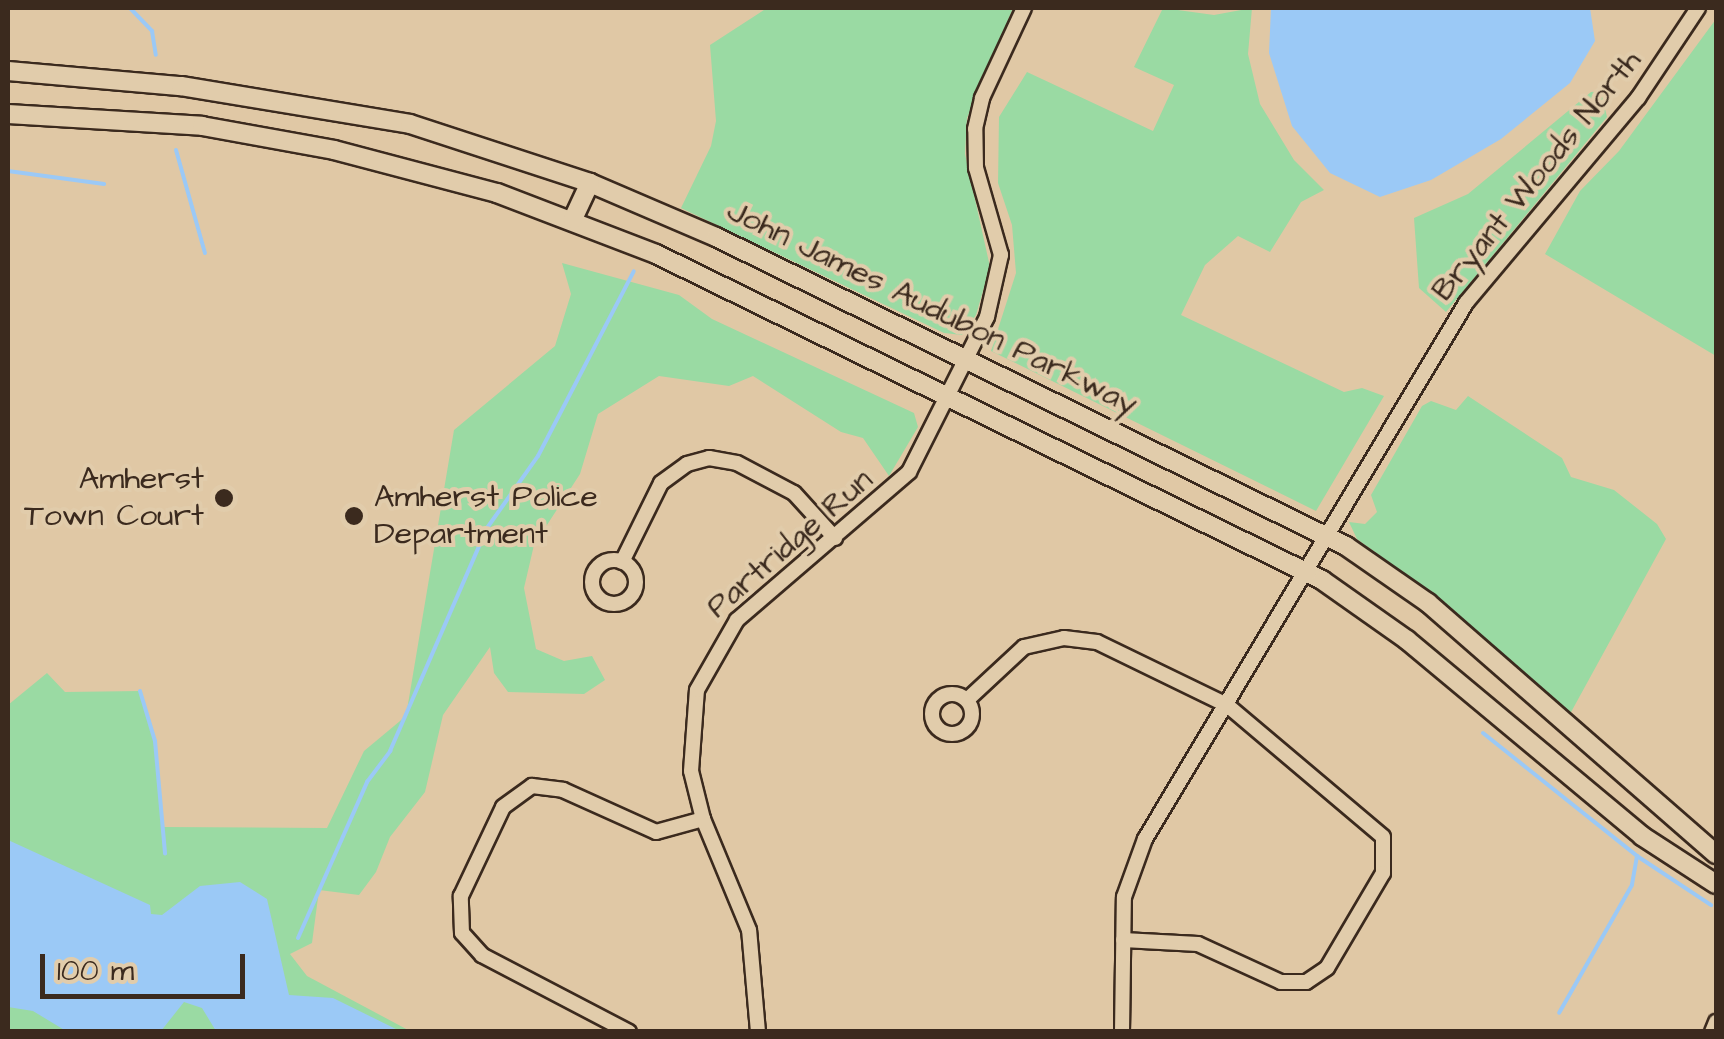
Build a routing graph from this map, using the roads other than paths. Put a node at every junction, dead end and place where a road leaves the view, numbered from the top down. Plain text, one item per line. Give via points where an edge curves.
1 (1024, 8) edge
2 (1698, 8) edge
3 (8, 71) edge
4 (8, 114) edge
5 (590, 182) junction
6 (572, 219) junction
7 (967, 358) junction
8 (949, 395) junction
9 (1327, 535) junction
10 (835, 538) junction
11 (622, 562) dead end
12 (1306, 570) junction
13 (967, 700) dead end
14 (1226, 705) junction
15 (703, 819) junction
16 (1716, 854) edge
17 (1716, 884) edge
18 (1123, 940) junction
19 (1716, 1022) edge
20 (629, 1032) edge
21 (758, 1032) edge
22 (1122, 1032) edge
23 (1712, 1032) edge

1 - 7 street, Partridge Run via 977,114 974,156 1001,256 995,298
2 - 9 street, Bryant Woods North via 1638,98 1466,304
3 - 5 main road, John James Audubon Parkway via 144,81 352,112
4 - 6 main road via 202,126 334,150
5 - 6 main road
5 - 7 main road, John James Audubon Parkway
6 - 8 main road
7 - 8 street, Partridge Run
7 - 9 main road, John James Audubon Parkway
8 - 10 street, Partridge Run via 909,472
8 - 12 main road
9 - 12 street, Bryant Woods North
9 - 16 main road, John James Audubon Parkway via 1428,603
10 - 11 street via 794,493 709,458 661,483
10 - 15 street, Partridge Run via 737,620 704,668 688,752
12 - 14 street
12 - 17 main road via 1407,640 1642,836
13 - 14 street via 1008,657 1064,638 1098,642
14 - 18 street via 1131,868
14 - 18 street via 1376,826 1386,848 1382,873 1326,968 1306,982 1281,982 1198,944
15 - 20 street via 656,832 563,790 532,786 504,807 461,896 462,934 482,955
15 - 21 street, Partridge Run via 749,930
18 - 22 street
19 - 23 street

